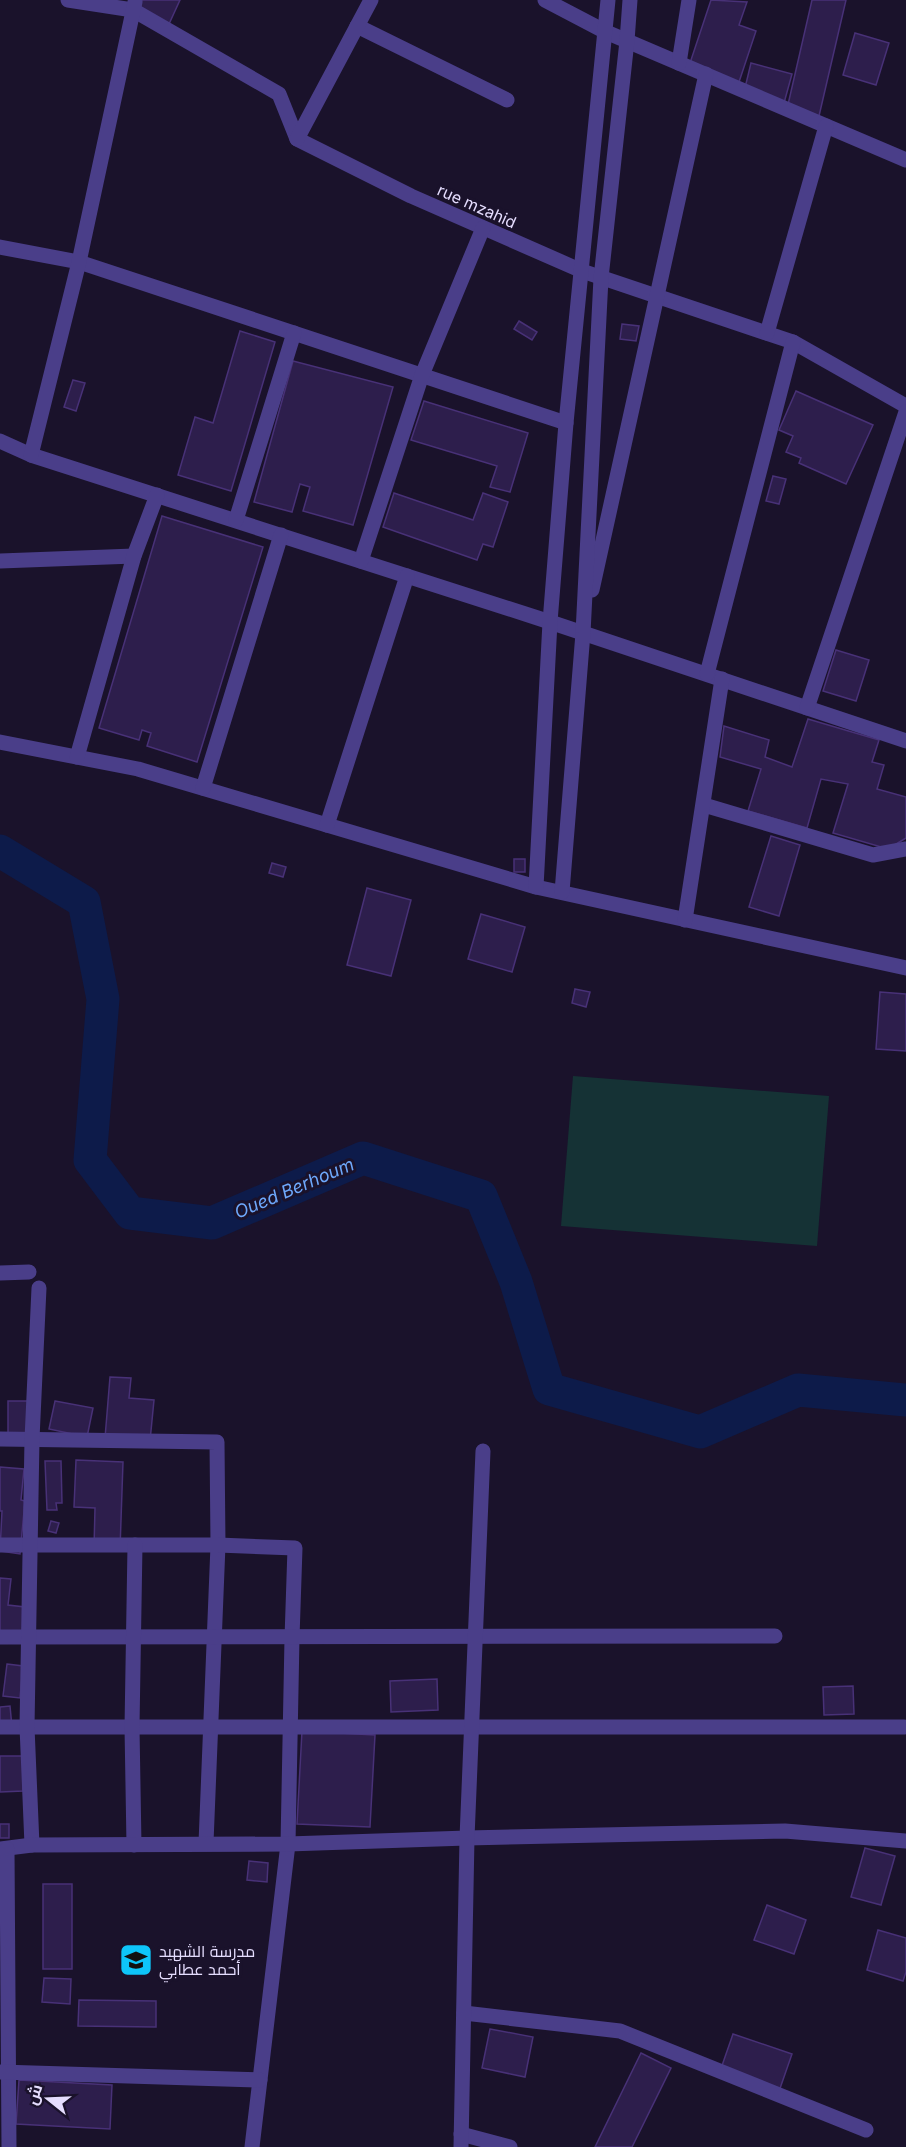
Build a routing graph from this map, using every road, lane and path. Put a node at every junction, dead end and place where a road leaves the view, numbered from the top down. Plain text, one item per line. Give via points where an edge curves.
1 (68, 0) edge
2 (371, 0) edge
3 (545, 0) edge
4 (608, 0) edge
5 (630, 0) edge
6 (688, 0) edge
7 (135, 5) edge
8 (357, 26) junction
9 (606, 32) junction
10 (627, 41) junction
11 (679, 63) junction
12 (706, 74) junction
13 (507, 100) dead end
14 (825, 126) junction
15 (297, 139) junction
16 (906, 160) edge
17 (483, 228) junction
18 (0, 247) edge
19 (79, 262) junction
20 (582, 271) junction
21 (601, 278) junction
22 (656, 296) junction
23 (294, 333) junction
24 (767, 333) junction
25 (793, 342) junction
26 (422, 375) junction
27 (906, 406) edge
28 (906, 412) edge
29 (566, 423) junction
30 (0, 441) edge
31 (31, 455) junction
32 (157, 495) junction
33 (236, 520) junction
34 (281, 535) junction
35 (134, 556) junction
36 (0, 561) edge
37 (361, 561) junction
38 (407, 576) junction
39 (550, 622) junction
40 (583, 633) junction
41 (706, 674) junction
42 (722, 679) junction
43 (807, 708) junction
44 (906, 741) edge
45 (0, 742) edge
46 (77, 757) junction
47 (203, 788) junction
48 (704, 805) junction
49 (327, 825) junction
50 (906, 849) edge
51 (536, 887) junction
52 (561, 892) junction
53 (685, 920) junction
54 (906, 968) edge
55 (29, 1272) dead end
56 (0, 1273) edge
57 (39, 1288) dead end
58 (0, 1439) edge
59 (32, 1439) junction
60 (483, 1451) dead end
61 (0, 1545) edge
62 (31, 1545) junction
63 (135, 1545) junction
64 (218, 1545) junction
65 (133, 1636) junction
66 (213, 1636) junction
67 (475, 1636) junction
68 (776, 1636) dead end
69 (0, 1637) edge
70 (30, 1637) junction
71 (292, 1638) junction
72 (0, 1727) edge
73 (27, 1727) junction
74 (132, 1727) junction
75 (210, 1727) junction
76 (290, 1727) junction
77 (472, 1727) junction
78 (904, 1727) dead end
79 (467, 1838) junction
80 (906, 1841) edge
81 (206, 1843) junction
82 (288, 1844) junction
83 (32, 1845) junction
84 (134, 1845) junction
85 (3, 1849) edge
86 (464, 2013) junction
87 (4, 2072) edge
88 (260, 2080) junction
89 (866, 2130) dead end
90 (461, 2140) edge
91 (9, 2147) edge
92 (252, 2147) edge
93 (510, 2147) edge

1 - 7 street
2 - 8 street
3 - 9 street
4 - 9 street
5 - 10 street
6 - 11 street
7 - 15 street via 279,94
7 - 19 street
8 - 13 street
8 - 15 street
9 - 10 street
9 - 20 street
10 - 11 street
10 - 21 street
11 - 12 street
12 - 14 street
12 - 22 street
14 - 16 street
14 - 24 street
15 - 17 street, rue mzahid
17 - 20 street, rue mzahid
17 - 26 street
18 - 19 street
19 - 23 street
19 - 31 street
20 - 21 street, rue mzahid
20 - 29 street
21 - 22 street, rue mzahid
21 - 40 street
22 - 24 street, rue mzahid
22 - 40 street
23 - 26 street
23 - 33 street
24 - 25 street, rue mzahid
25 - 27 street, rue mzahid
25 - 41 street
26 - 29 street
26 - 37 street
28 - 43 street
29 - 39 street
30 - 31 street
31 - 32 street
32 - 33 street
32 - 35 street
33 - 34 street
34 - 37 street
34 - 47 street
35 - 36 street
35 - 46 street
37 - 38 street
38 - 39 street
38 - 49 street
39 - 40 street
39 - 51 street
40 - 41 street
40 - 52 street
41 - 42 street
42 - 43 street
42 - 48 street
43 - 44 street
45 - 46 street
46 - 47 street
47 - 49 street
48 - 50 street via 873,855
48 - 53 street
49 - 51 street
51 - 52 street
52 - 53 street
53 - 54 street
55 - 56 street
57 - 59 street
58 - 59 street
59 - 62 street
59 - 64 street via 217,1442
60 - 67 street
61 - 62 street
62 - 63 street
62 - 70 street
63 - 64 street
63 - 65 street
64 - 66 street
64 - 71 street via 296,1548
65 - 66 street
65 - 70 street
65 - 74 street
66 - 71 street
66 - 75 street
67 - 68 street
67 - 71 street
67 - 77 street
69 - 70 street
70 - 73 street
71 - 76 street
72 - 73 street
73 - 74 street
73 - 83 street
74 - 75 street
74 - 84 street
75 - 76 street
75 - 81 street
76 - 77 street
76 - 82 street
77 - 78 street
77 - 79 street
79 - 80 street via 785,1831
79 - 82 street
79 - 86 street
81 - 82 street
81 - 84 street
82 - 88 street
83 - 84 street
83 - 85 street
85 - 87 street
86 - 89 street via 620,2031
86 - 90 street
87 - 88 street
87 - 91 street
88 - 92 street
90 - 93 street

